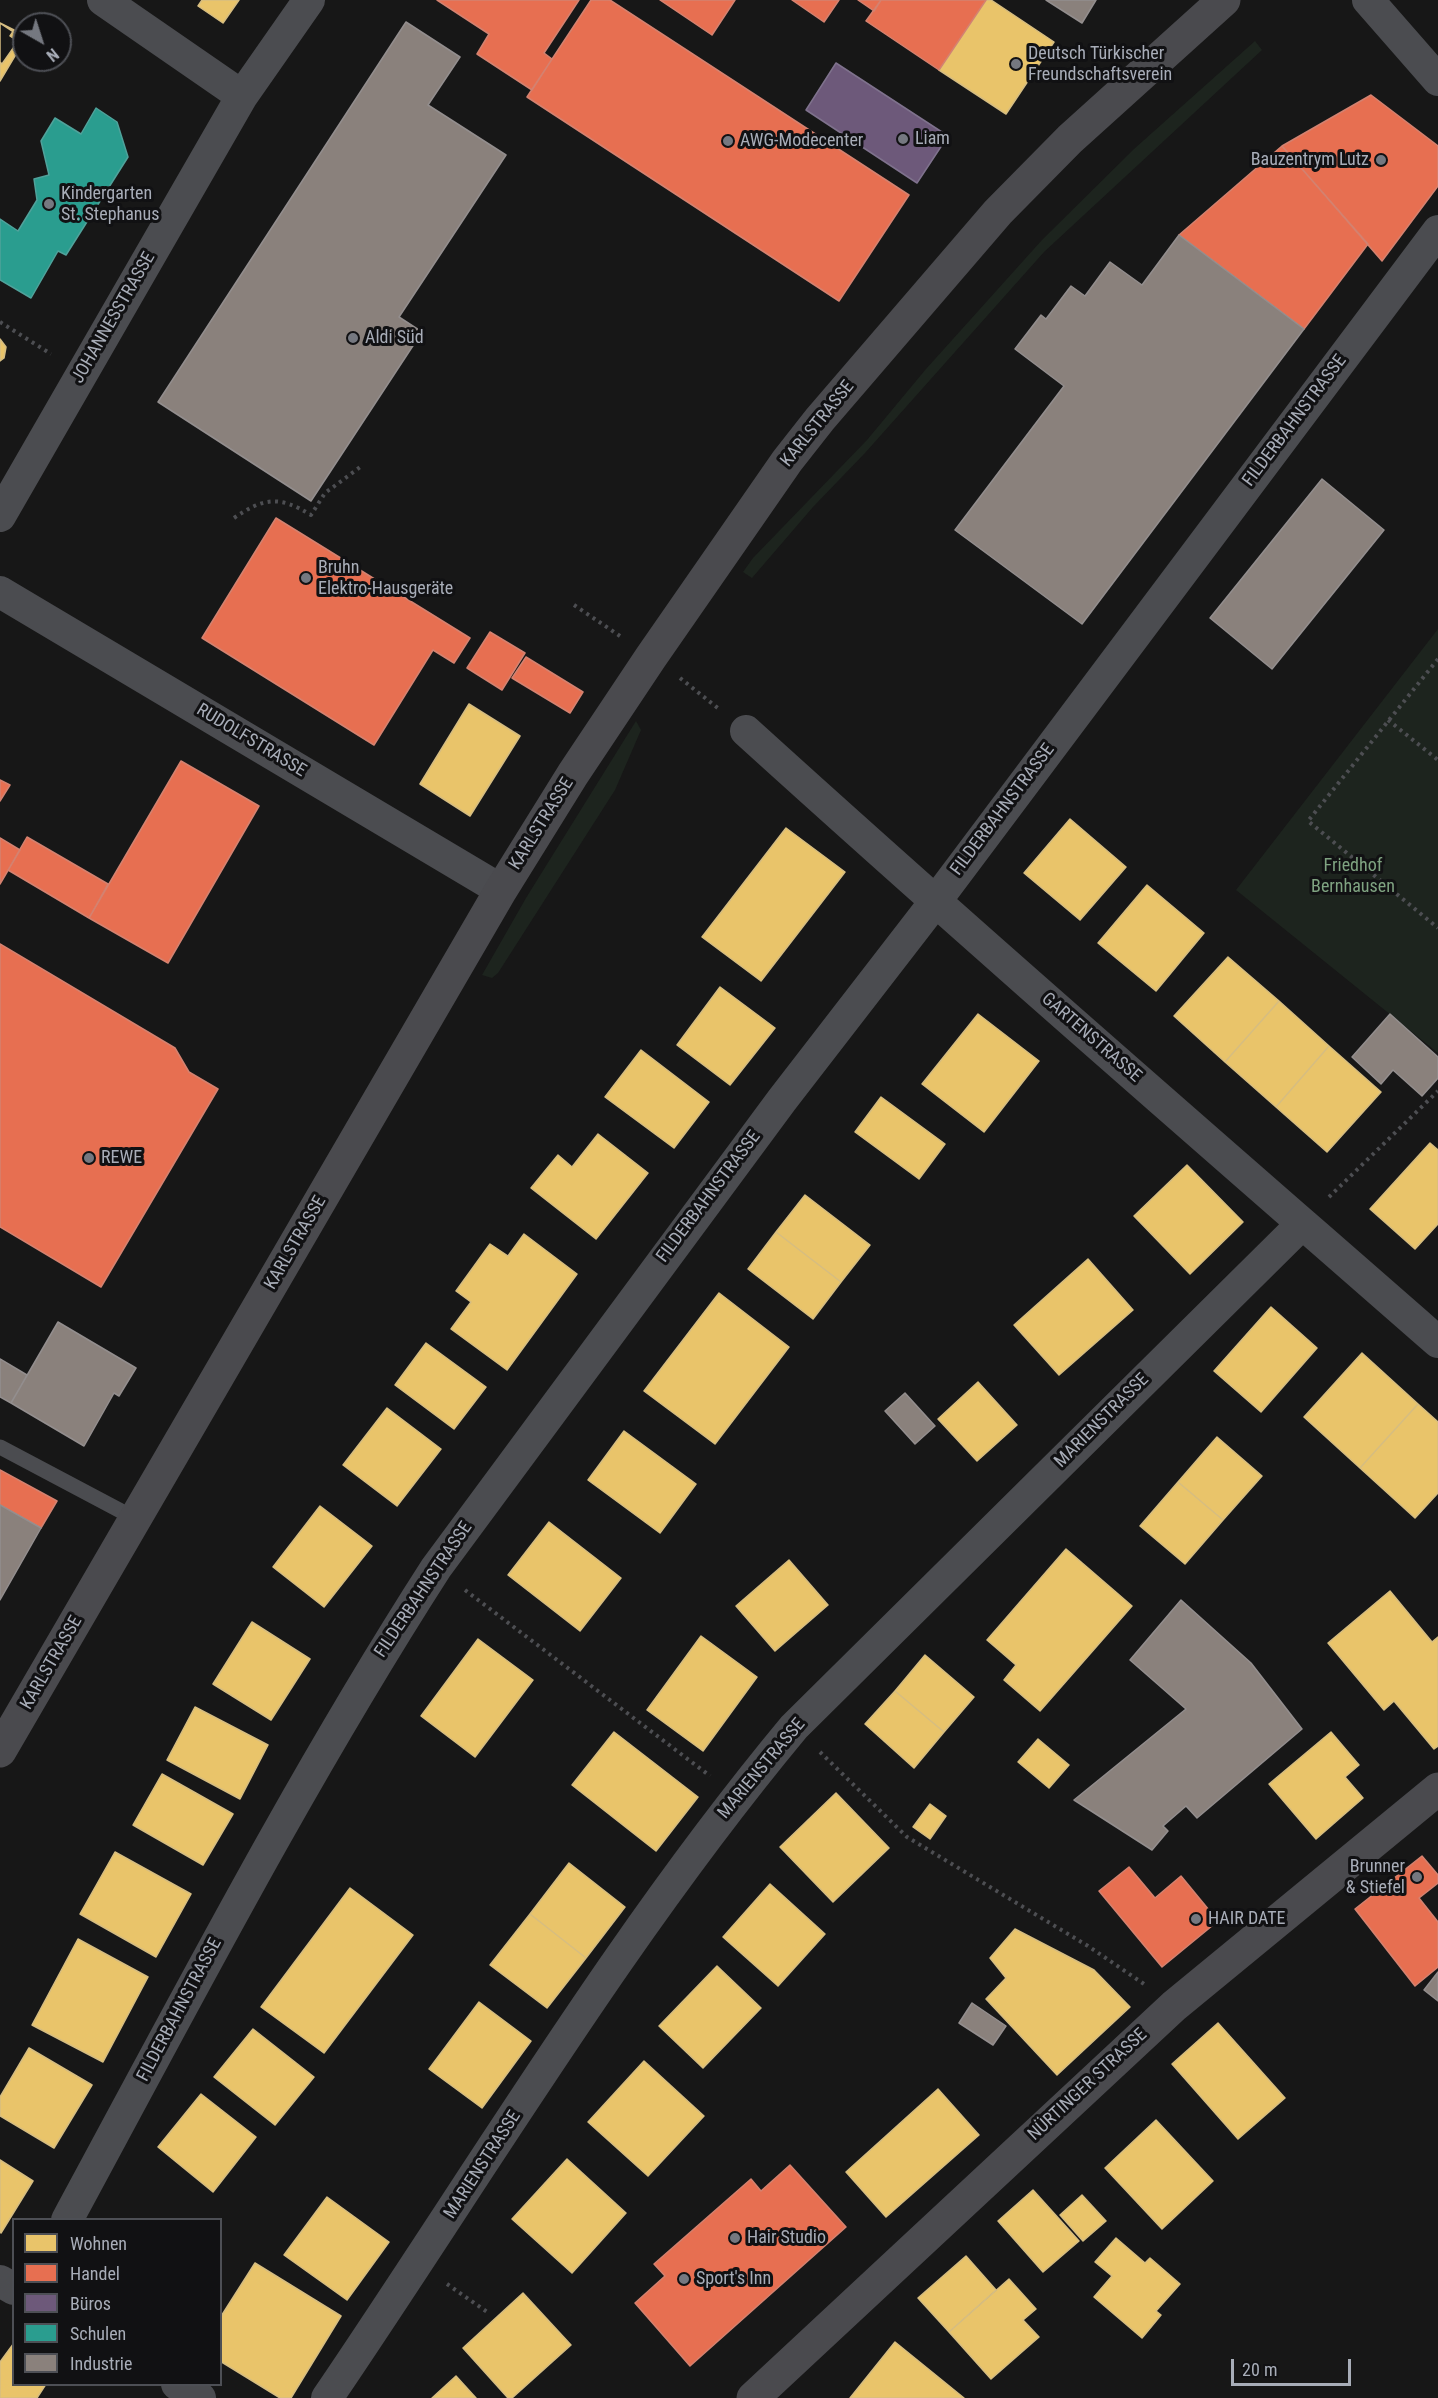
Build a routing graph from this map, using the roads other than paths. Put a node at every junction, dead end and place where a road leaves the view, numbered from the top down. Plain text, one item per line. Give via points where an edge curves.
1 (103, 0) edge
2 (309, 0) edge
3 (1224, 0) edge
4 (1368, 0) edge
5 (1438, 80) edge
6 (242, 96) junction
7 (1438, 231) edge
8 (0, 516) edge
9 (0, 592) edge
10 (746, 731) dead end
11 (501, 890) junction
12 (935, 902) junction
13 (1301, 1225) junction
14 (1438, 1341) edge
15 (0, 1447) edge
16 (136, 1519) junction
17 (0, 1751) edge
18 (1438, 1789) edge
19 (68, 2218) edge
20 (179, 2386) edge
21 (200, 2398) edge
22 (327, 2398) edge
23 (753, 2398) edge

1 - 6 street
2 - 6 street, JOHANNESSTRASSE
3 - 11 main road, KARLSTRASSE via 1070,139 998,212 787,461 651,657
4 - 5 street
6 - 8 street, JOHANNESSTRASSE
7 - 12 street, FILDERBAHNSTRASSE
9 - 11 street, RUDOLFSTRASSE
10 - 12 street, GARTENSTRASSE
11 - 16 main road, KARLSTRASSE
12 - 13 street, GARTENSTRASSE
12 - 19 street, FILDERBAHNSTRASSE via 768,1119 436,1568 384,1648 273,1839
13 - 14 street, GARTENSTRASSE
13 - 22 street, MARIENSTRASSE via 794,1727 737,1796 552,2059
15 - 16 lane
16 - 17 main road, KARLSTRASSE
18 - 23 main road, NÜRTINGER STRASSE via 1174,2006
20 - 21 street

